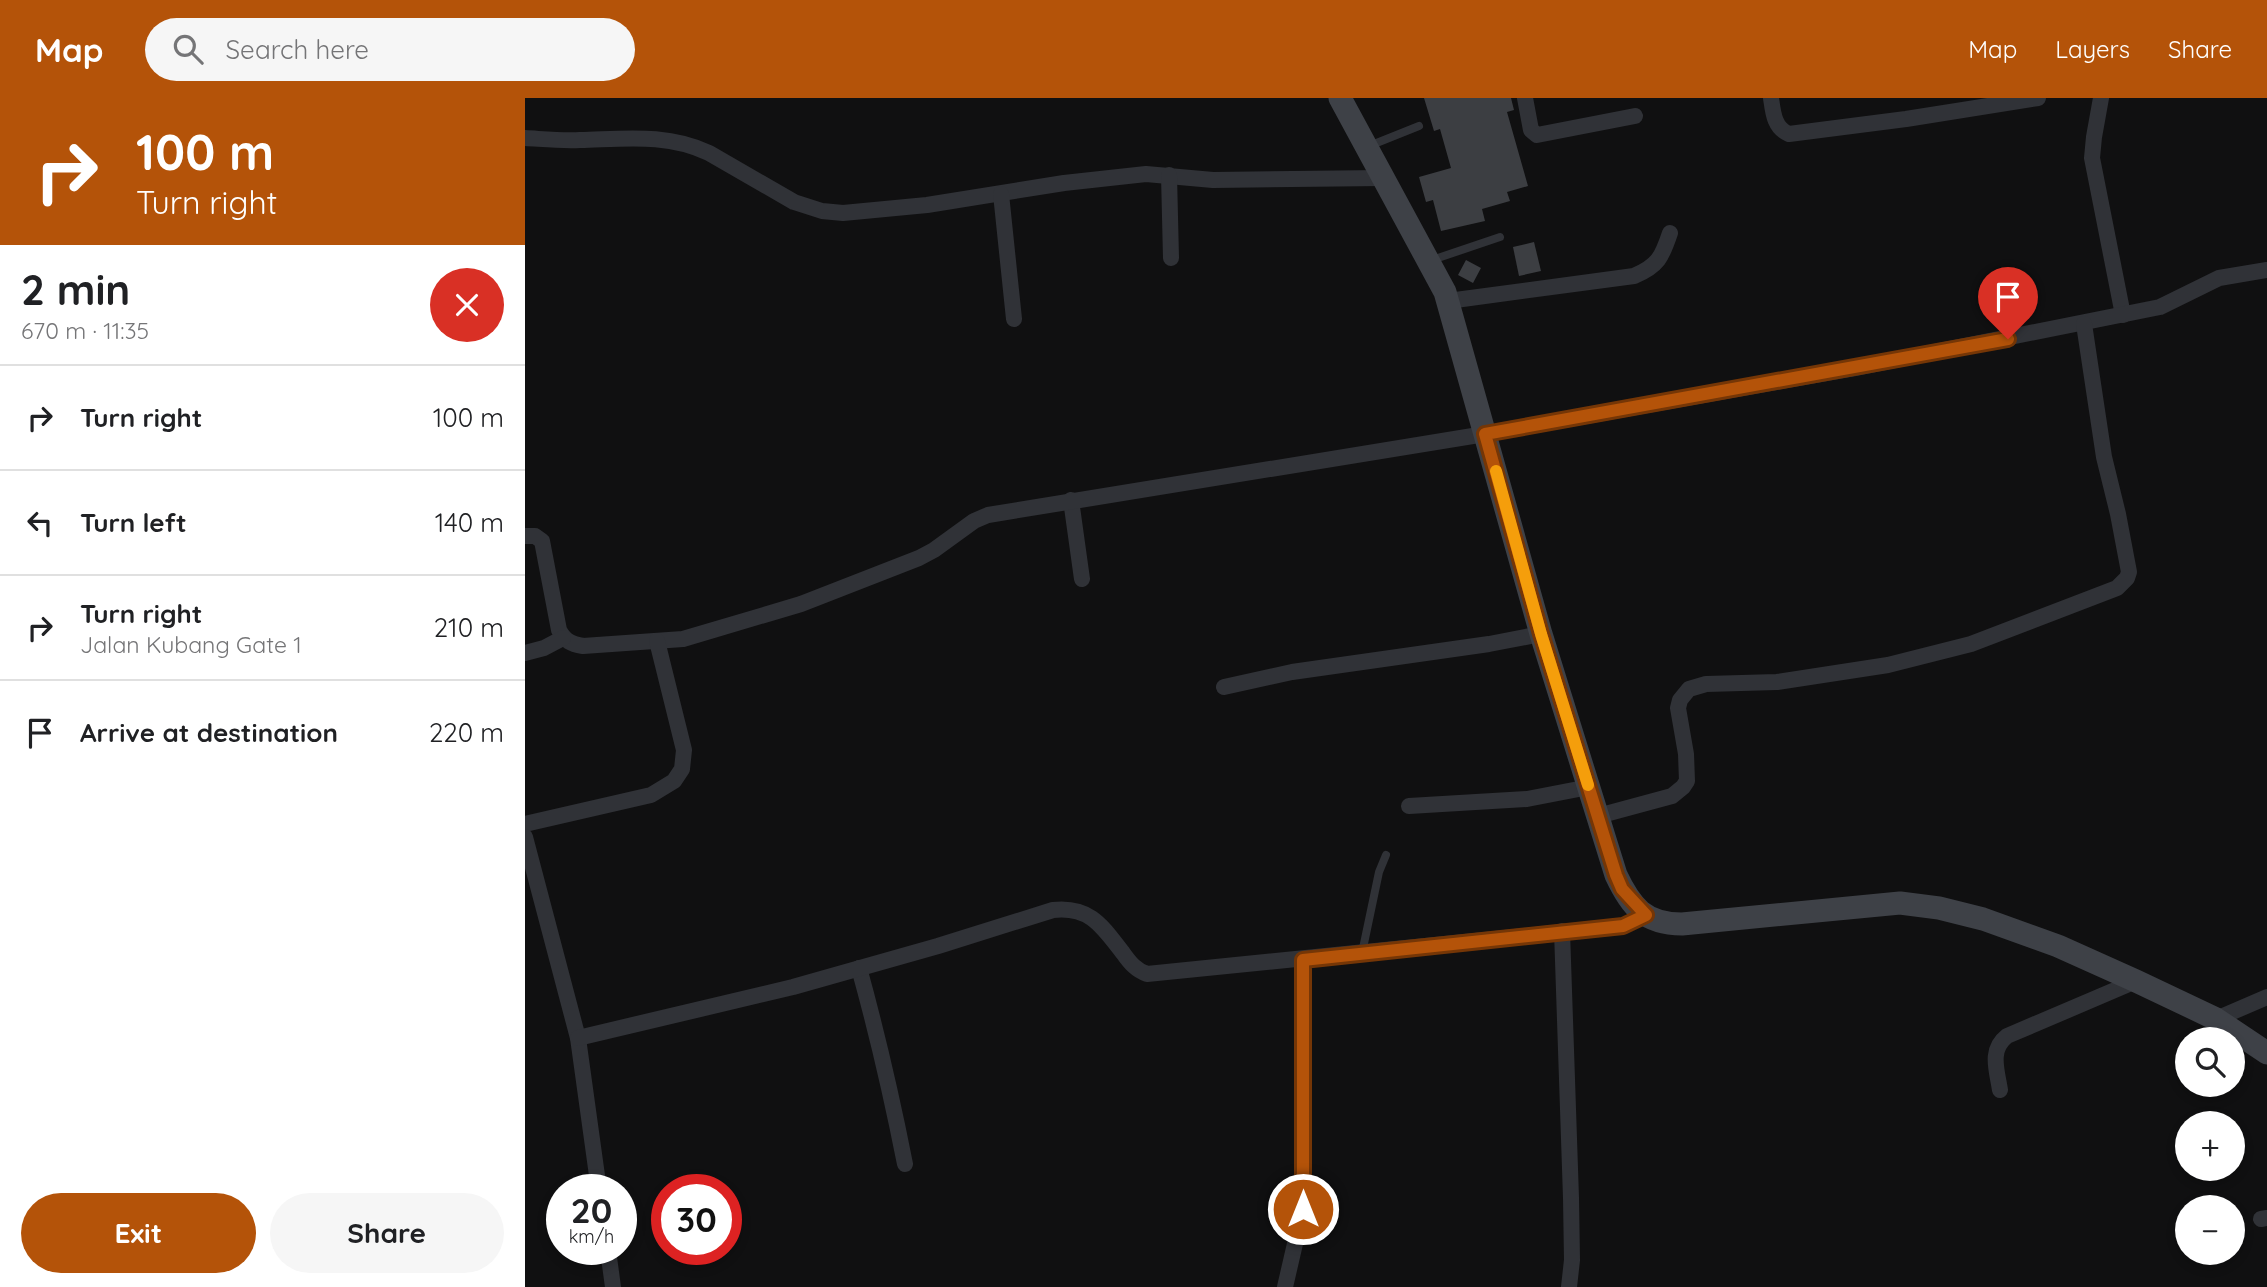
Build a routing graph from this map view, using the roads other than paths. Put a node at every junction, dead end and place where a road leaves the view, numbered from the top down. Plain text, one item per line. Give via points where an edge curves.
1 (1340, 98) edge
2 (1525, 98) edge
3 (1771, 98) edge
4 (2038, 98) edge
5 (2101, 98) edge
6 (1635, 116) dead end
7 (1419, 126) dead end
8 (525, 138) edge
9 (1366, 147) junction
10 (1169, 175) junction
11 (1383, 178) junction
12 (1001, 194) junction
13 (1670, 233) dead end
14 (1500, 237) dead end
15 (1171, 258) dead end
16 (1429, 261) junction
17 (2267, 270) edge
18 (1448, 301) junction
19 (2123, 315) junction
20 (1014, 319) dead end
21 (2084, 324) junction
22 (1485, 434) junction
23 (1071, 500) junction
24 (525, 536) edge
25 (1082, 579) dead end
26 (1541, 634) junction
27 (563, 638) junction
28 (657, 641) junction
29 (525, 653) edge
30 (1224, 687) dead end
31 (1589, 788) junction
32 (1409, 806) dead end
33 (1598, 816) junction
34 (525, 824) edge
35 (525, 837) edge
36 (1386, 855) dead end
37 (1646, 915) junction
38 (1562, 931) junction
39 (1362, 953) junction
40 (1303, 960) junction
41 (859, 968) junction
42 (2136, 981) junction
43 (2267, 997) edge
44 (2215, 1019) junction
45 (578, 1038) junction
46 (2267, 1053) edge
47 (2000, 1090) dead end
48 (905, 1164) dead end
49 (597, 1174) edge
50 (610, 1265) edge
51 (613, 1287) edge
52 (1285, 1287) edge
53 (1569, 1287) edge

1 - 9 street
2 - 6 street via 1531,130 1537,135
3 - 4 street via 1777,125 1789,134
5 - 19 street via 2092,158
7 - 9 lane
8 - 12 street via 649,137 694,146 794,202 822,211 880,211
9 - 11 street
10 - 11 street via 1213,180
10 - 12 street via 1115,176
10 - 15 street
11 - 16 street
12 - 20 street
13 - 18 street via 1663,255 1634,276
14 - 16 lane
16 - 18 street
17 - 19 street via 2219,278 2160,307
18 - 22 street
19 - 21 street
21 - 22 street
21 - 33 street via 2127,578 2110,590 1971,644 1888,664 1777,682 1706,684 1689,689 1678,708 1686,754 1683,787 1672,796
22 - 23 street
22 - 26 street
23 - 25 street
23 - 28 street via 988,515 919,558 801,604 683,639
24 - 27 street via 542,541
26 - 30 street via 1292,672
26 - 31 street
27 - 28 street via 583,646
27 - 29 street
28 - 34 street via 684,750 674,781 651,795
31 - 32 street via 1527,799
31 - 33 street
33 - 37 street via 1622,889
35 - 45 street
36 - 39 lane
37 - 38 street via 1623,926
37 - 42 street via 1658,923 1682,924 1900,903 1939,908 2058,946
38 - 39 street
38 - 53 street via 1571,1198
39 - 40 street
40 - 41 street via 1147,974 1132,965 1096,921 1069,908
40 - 52 street via 1303,1209
41 - 45 street
41 - 48 street
42 - 44 street
42 - 47 street via 1999,1042 1995,1055
43 - 44 street
44 - 46 street
45 - 49 street
50 - 51 street

